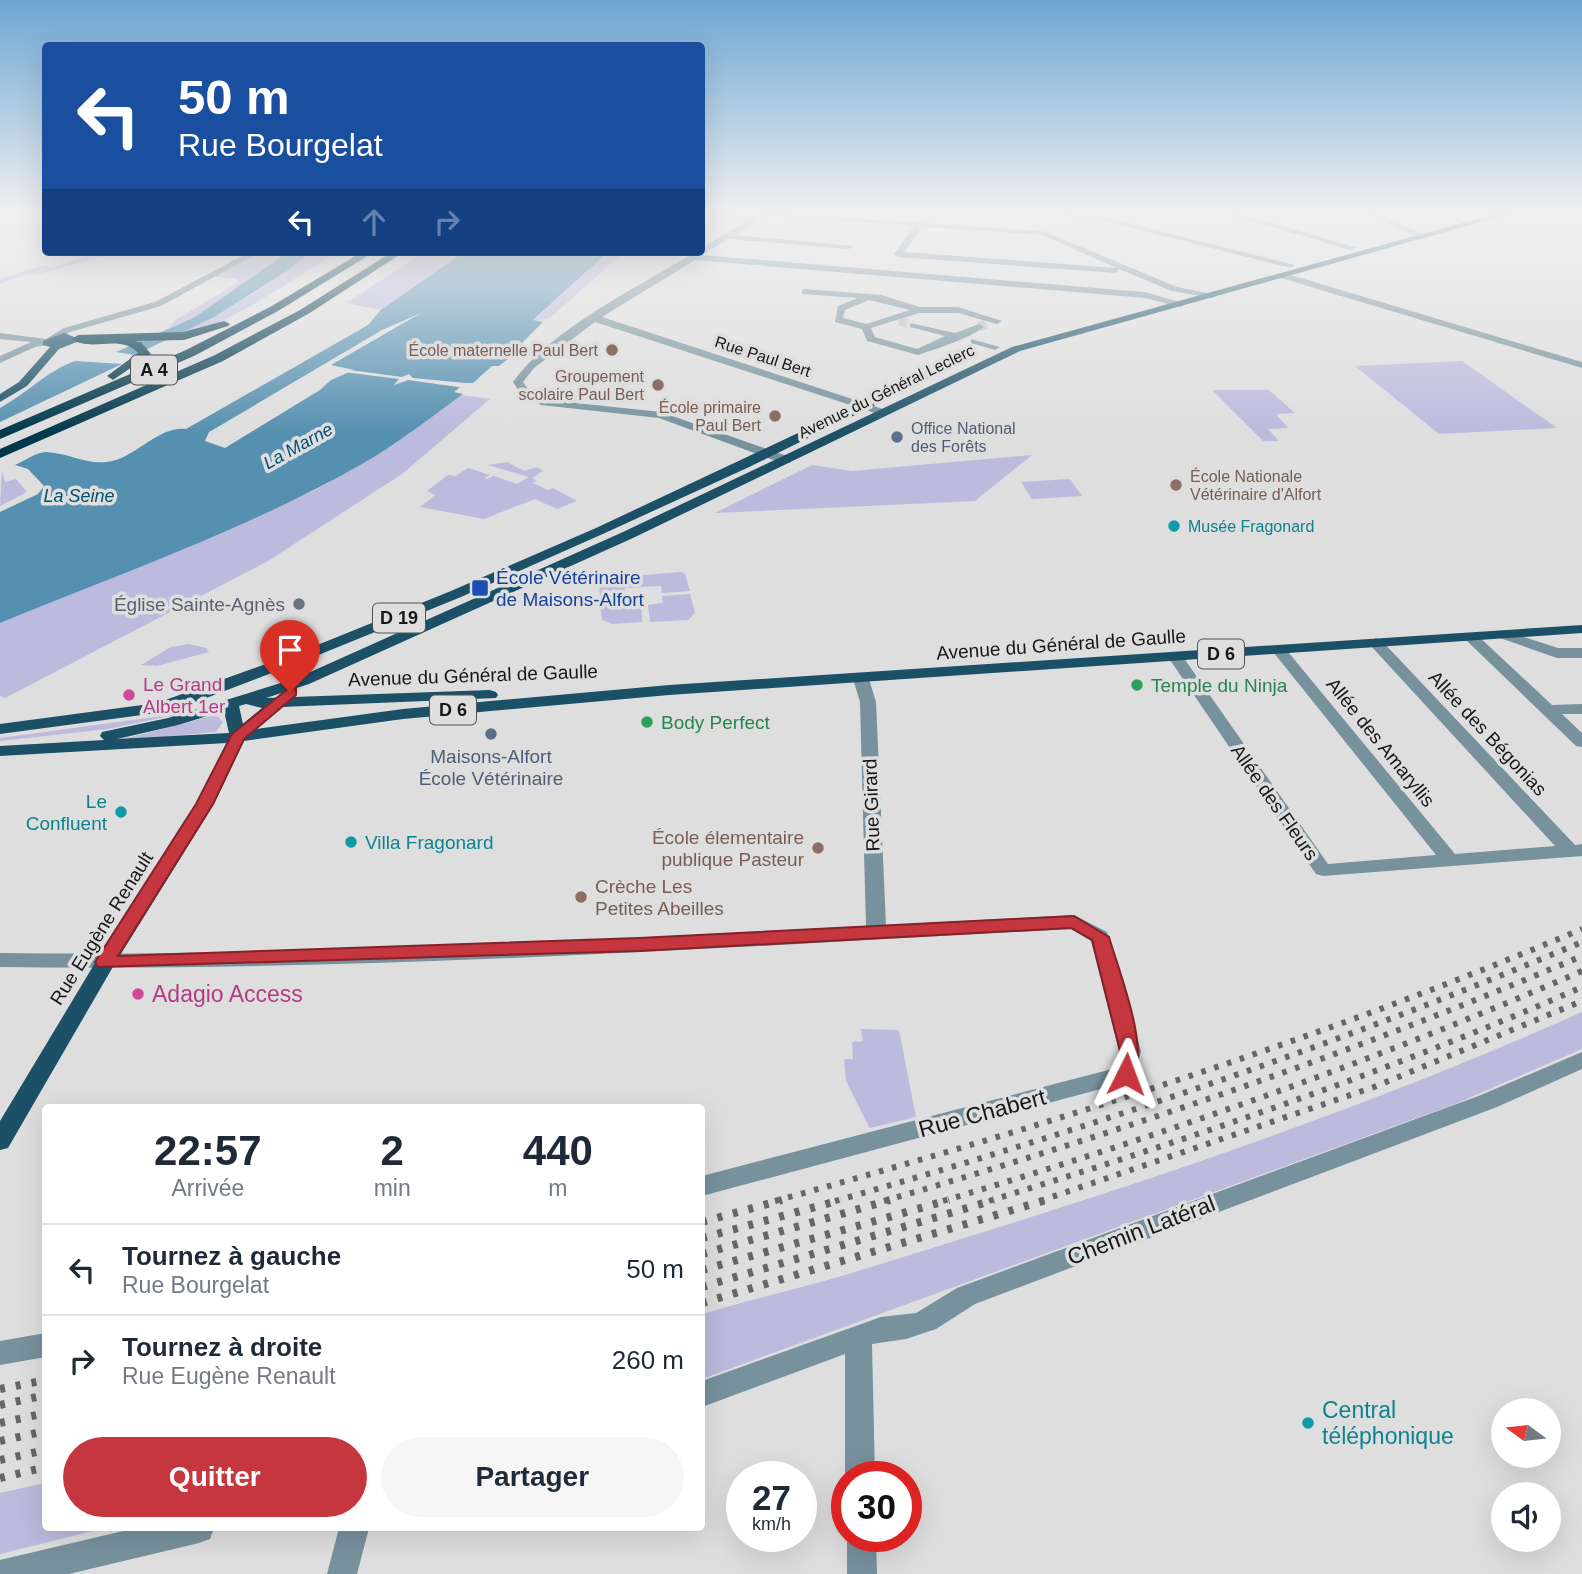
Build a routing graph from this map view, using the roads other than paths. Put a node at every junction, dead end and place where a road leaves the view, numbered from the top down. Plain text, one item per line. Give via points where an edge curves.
1 (193, 285) edge
2 (314, 285) edge
3 (344, 285) edge
4 (648, 285) edge
5 (1063, 285) edge
6 (1167, 285) edge
7 (1215, 285) edge
8 (1248, 285) edge
9 (1316, 285) edge
10 (805, 292) dead end
11 (1186, 293) junction
12 (1212, 295) junction
13 (297, 296) junction
14 (1167, 298) junction
15 (868, 299) junction
16 (1181, 304) junction
17 (143, 309) junction
18 (918, 310) junction
19 (594, 318) junction
20 (913, 325) tunnel mouth
21 (866, 327) junction
22 (0, 336) edge
23 (958, 336) junction
24 (76, 339) junction
25 (975, 341) tunnel mouth
26 (51, 342) junction
27 (995, 347) junction
28 (0, 360) edge
29 (1582, 365) edge
30 (104, 391) junction
31 (0, 399) edge
32 (864, 406) junction
33 (882, 412) junction
34 (2, 434) edge
35 (768, 453) junction
36 (0, 454) edge
37 (786, 460) junction
38 (1582, 629) edge
39 (1505, 635) junction
40 (1471, 637) junction
41 (1376, 643) junction
42 (1279, 650) junction
43 (1582, 653) edge
44 (1177, 657) junction
45 (279, 668) junction
46 (861, 679) junction
47 (303, 681) junction
48 (669, 690) junction
49 (278, 703) junction
50 (230, 704) junction
51 (163, 706) junction
52 (1582, 709) edge
53 (1549, 710) junction
54 (0, 729) edge
55 (238, 737) junction
56 (1582, 742) edge
57 (50, 748) junction
58 (0, 751) edge
59 (1576, 851) edge
60 (1451, 861) junction
61 (876, 932) junction
62 (0, 960) edge
63 (105, 962) junction
64 (1582, 1060) edge
65 (0, 1141) edge
66 (705, 1185) edge
67 (858, 1338) junction
68 (42, 1346) edge
69 (0, 1353) edge
70 (705, 1393) edge
71 (860, 1461) edge
72 (187, 1531) edge
73 (353, 1531) edge
74 (862, 1552) edge
75 (4, 1574) edge
76 (342, 1574) edge
77 (862, 1574) edge

1 - 17 street
2 - 13 highway, A 4
3 - 36 highway, A 4 via 250,342
4 - 19 street
5 - 14 street
6 - 11 street
7 - 11 main road, Avenue du Général Leclerc / D 19
8 - 12 main road, Avenue du Général Leclerc / D 19
9 - 29 street
10 - 15 street
11 - 12 street
11 - 14 main road, Avenue du Général Leclerc / D 19
12 - 16 main road, Avenue du Général Leclerc / D 19
13 - 24 highway via 195,334
13 - 30 highway, A 4 via 210,343
14 - 16 street
14 - 27 main road, Avenue du Général Leclerc / D 19
15 - 18 street via 891,299
15 - 21 street via 837,313 838,320
16 - 33 main road, Avenue du Général Leclerc / D 19 via 1016,349
17 - 24 street
17 - 26 street via 67,330
18 - 21 street
18 - 23 street via 958,310 987,324
19 - 32 street, Rue Paul Bert
19 - 35 street via 520,376 521,387 545,403 661,415
20 - 23 street
21 - 23 street via 871,339 913,351
22 - 26 street
24 - 26 main road
24 - 30 highway via 134,343 145,351 113,377
25 - 27 street
26 - 28 street via 26,347
26 - 31 main road via 23,384
27 - 32 main road, Avenue du Général Leclerc / D 19
30 - 34 highway, A 4
32 - 33 street, Rue Paul Bert
32 - 35 main road, Avenue du Général Leclerc / D 19
33 - 37 main road, Avenue du Général Leclerc / D 19
35 - 37 street
35 - 45 main road, Avenue du Général Leclerc / D 19 via 470,589
37 - 47 main road, Avenue du Général Leclerc / D 19
38 - 39 main road, Avenue du Général de Gaulle / D 6
39 - 40 main road, Avenue du Général de Gaulle / D 6
39 - 43 street via 1557,653
40 - 41 main road, Avenue du Général de Gaulle / D 6
40 - 53 street
41 - 42 main road, Avenue du Général de Gaulle / D 6
41 - 59 street, Allée des Bégonias
42 - 44 main road, Avenue du Général de Gaulle / D 6
42 - 60 street, Allée des Amaryllis
44 - 46 main road, Avenue du Général de Gaulle / D 6
44 - 60 street, Allée des Fleurs via 1323,870
45 - 50 main road, D 19
45 - 51 main road
46 - 48 main road, Avenue du Général de Gaulle / D 6
46 - 61 street, Rue Girard via 868,702
47 - 49 main road, D 19
47 - 50 main road
48 - 49 main road, Avenue du Général de Gaulle / D 6
48 - 55 main road, Avenue du Général de Gaulle / D 6 via 403,714
49 - 50 main road, D 6
49 - 55 main road, D 19
50 - 51 main road, D 6
50 - 55 main road
50 - 57 main road via 172,722
51 - 54 main road, D 6
52 - 53 street
53 - 56 street
55 - 57 main road, D 6
55 - 63 main road, Rue Eugène Renault / D 19 via 205,804
57 - 58 main road, D 6
59 - 60 street, Allée des Fleurs
61 - 63 street
61 - 66 street, Rue Chabert via 1074,922 1100,937 1130,1051 1126,1074
62 - 63 street
63 - 65 main road, Rue Eugène Renault / D 19
64 - 67 street, Chemin Latéral via 1489,1101 966,1296 930,1322 881,1329
67 - 70 street, Chemin Latéral
67 - 71 street
68 - 69 street
72 - 75 street
73 - 76 street
74 - 77 street

